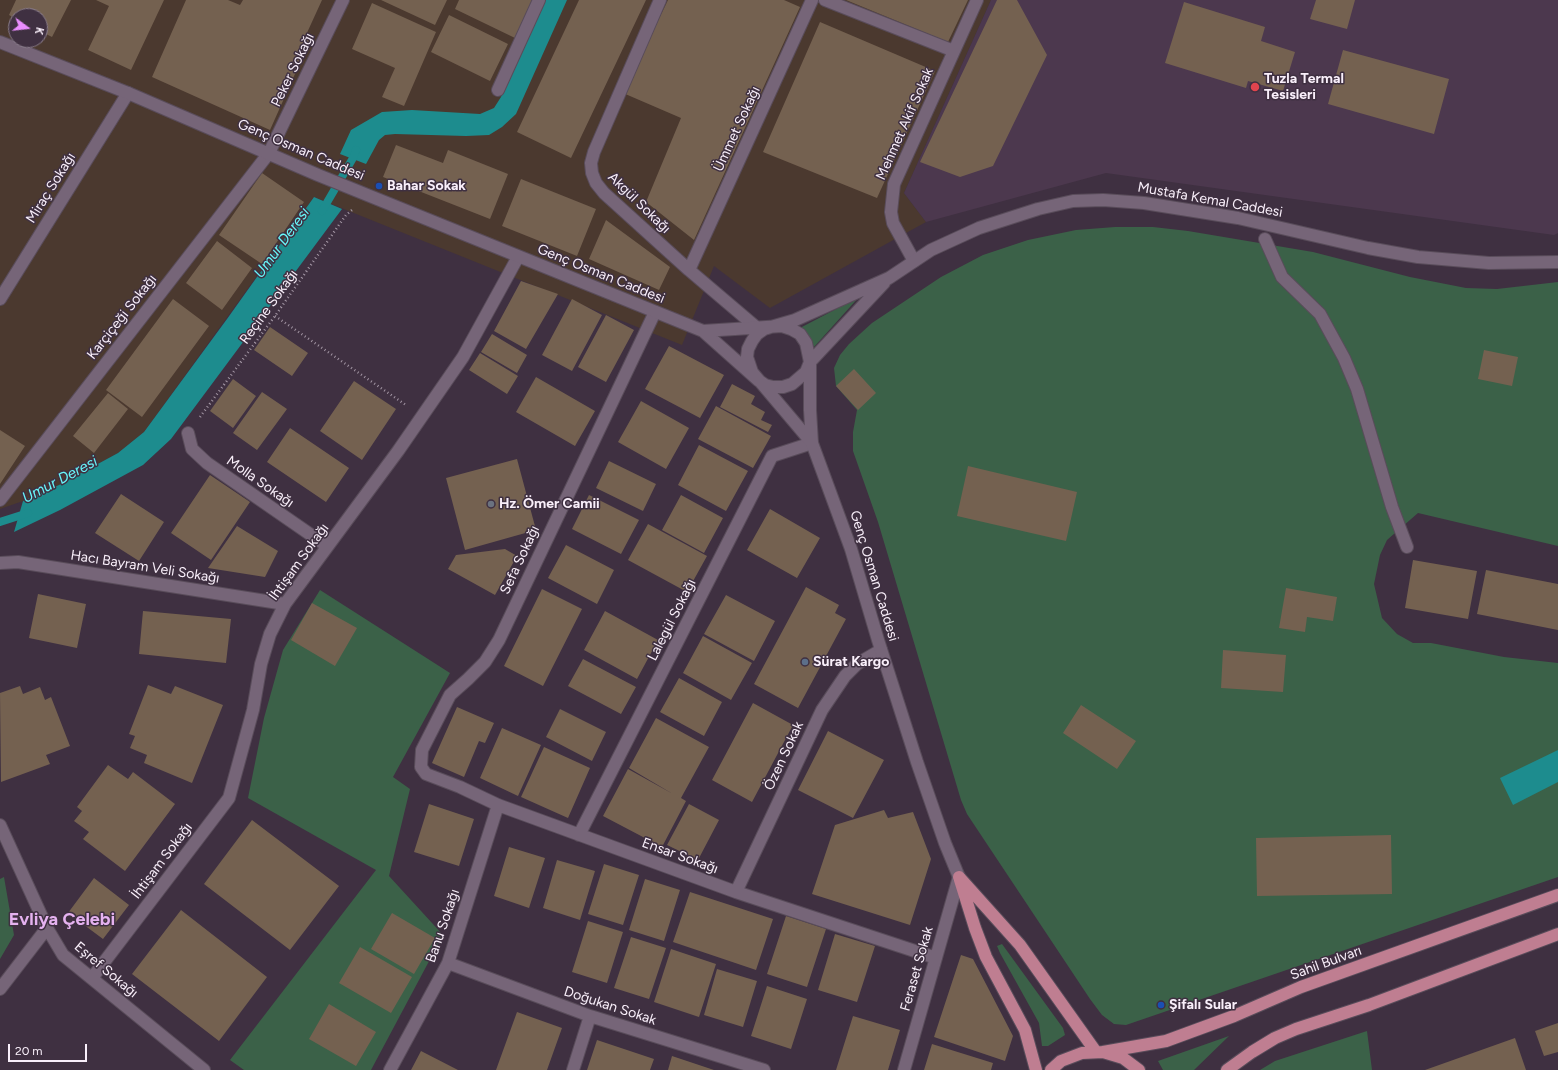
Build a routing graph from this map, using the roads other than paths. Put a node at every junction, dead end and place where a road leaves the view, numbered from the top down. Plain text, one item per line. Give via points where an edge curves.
1 (343, 0) edge
2 (539, 0) edge
3 (660, 0) edge
4 (812, 0) edge
5 (826, 0) edge
6 (977, 0) edge
7 (0, 42) edge
8 (954, 51) junction
9 (498, 90) dead end
10 (128, 93) junction
11 (269, 153) junction
12 (1265, 239) dead end
13 (1558, 254) edge
14 (518, 257) junction
15 (914, 261) junction
16 (1540, 262) junction
17 (1558, 262) edge
18 (689, 270) junction
19 (889, 278) junction
20 (0, 298) edge
21 (655, 312) junction
22 (773, 326) junction
23 (756, 327) junction
24 (703, 331) junction
25 (810, 362) junction
26 (758, 380) junction
27 (188, 433) road end
28 (812, 443) junction
29 (0, 500) edge
30 (327, 546) junction
31 (1407, 547) dead end
32 (0, 563) edge
33 (284, 604) junction
34 (881, 650) junction
35 (422, 767) joint
36 (498, 805) junction
37 (0, 824) edge
38 (579, 835) junction
39 (959, 877) junction
40 (736, 892) junction
41 (1558, 895) edge
42 (47, 928) junction
43 (1558, 934) edge
44 (936, 958) junction
45 (448, 963) junction
46 (92, 978) junction
47 (0, 989) edge
48 (590, 1016) junction
49 (1099, 1052) junction
50 (204, 1070) edge
51 (390, 1070) edge
52 (573, 1070) edge
53 (764, 1070) edge
54 (904, 1070) edge
55 (1036, 1070) edge
56 (1051, 1070) edge
57 (1140, 1070) edge
58 (1227, 1070) edge

1 - 11 street, Peker Sokağı
2 - 9 street
3 - 18 street, Akgül Sokağı via 594,152 592,173 604,193
4 - 18 street, Ümmet Sokağı
5 - 8 street
6 - 8 street, Mehmet Akif Sokak
7 - 10 street, Genç Osman Caddesi
8 - 15 street, Mehmet Akif Sokak via 894,184 891,199 893,223
10 - 11 street, Genç Osman Caddesi
10 - 20 street, Miraç Sokağı
11 - 14 street, Genç Osman Caddesi
11 - 29 street, Karçiçeği Sokağı
12 - 31 street via 1282,277 1320,314 1344,358 1357,389 1392,507
13 - 16 street, Mustafa Kemal Caddesi
14 - 21 street, Genç Osman Caddesi
14 - 30 street, İhtişam Sokağı via 463,357 423,417
15 - 16 street, Mustafa Kemal Caddesi via 931,250 979,228 1073,201 1103,200 1231,216 1418,257 1489,263
15 - 19 street, Mustafa Kemal Caddesi
16 - 17 street, Mustafa Kemal Caddesi
18 - 23 street, Akgül Sokağı
19 - 22 street, Mustafa Kemal Caddesi via 795,320
19 - 25 street, Mustafa Kemal Caddesi
21 - 24 street, Genç Osman Caddesi
21 - 35 street, Sefa Sokağı via 499,640 468,680 450,695 422,750
22 - 23 street, Genç Osman Caddesi
22 - 25 street, Genç Osman Caddesi via 782,326 800,334 806,343
22 - 26 street, Genç Osman Caddesi via 757,334 748,349 749,366
23 - 24 street, Genç Osman Caddesi
24 - 26 street, Genç Osman Caddesi
25 - 26 street, Genç Osman Caddesi via 806,372 792,384 773,387
25 - 28 street, Genç Osman Caddesi
26 - 28 street, Genç Osman Caddesi
27 - 30 street, Molla Sokağı via 192,450 207,463
28 - 34 street, Genç Osman Caddesi via 851,549
28 - 38 street, Lalegül Sokağı via 772,456
30 - 33 street, İhtişam Sokağı
32 - 33 street, Hacı Bayram Veli Sokağı via 18,562
33 - 46 street, İhtişam Sokağı via 270,634 261,664 253,710 229,798
34 - 39 street, Genç Osman Caddesi via 929,798
34 - 40 street, Özen Sokak via 857,664 849,672 822,710
35 - 36 street, Ensar Sokağı via 426,774
36 - 38 street, Ensar Sokağı
36 - 45 street, Banu Sokağı
37 - 42 street, Eşref Sokağı
38 - 40 street, Ensar Sokağı
39 - 44 street, Feraset Sokak
39 - 49 main road via 1024,951
39 - 55 main road via 986,957 1025,1030
40 - 44 street, Ensar Sokağı
41 - 49 main road, Sahil Bulvarı via 1301,987 1234,1016 1171,1039
42 - 46 street, Eşref Sokağı via 63,955
42 - 47 street
43 - 58 main road via 1369,1005 1296,1029 1275,1038
44 - 54 street, Feraset Sokak
45 - 48 street, Doğukan Sokak
45 - 51 street, Banu Sokağı
46 - 50 street, Eşref Sokağı
48 - 52 street
48 - 53 street, Doğukan Sokak
49 - 56 main road via 1082,1053 1061,1061
49 - 57 main road via 1123,1058

